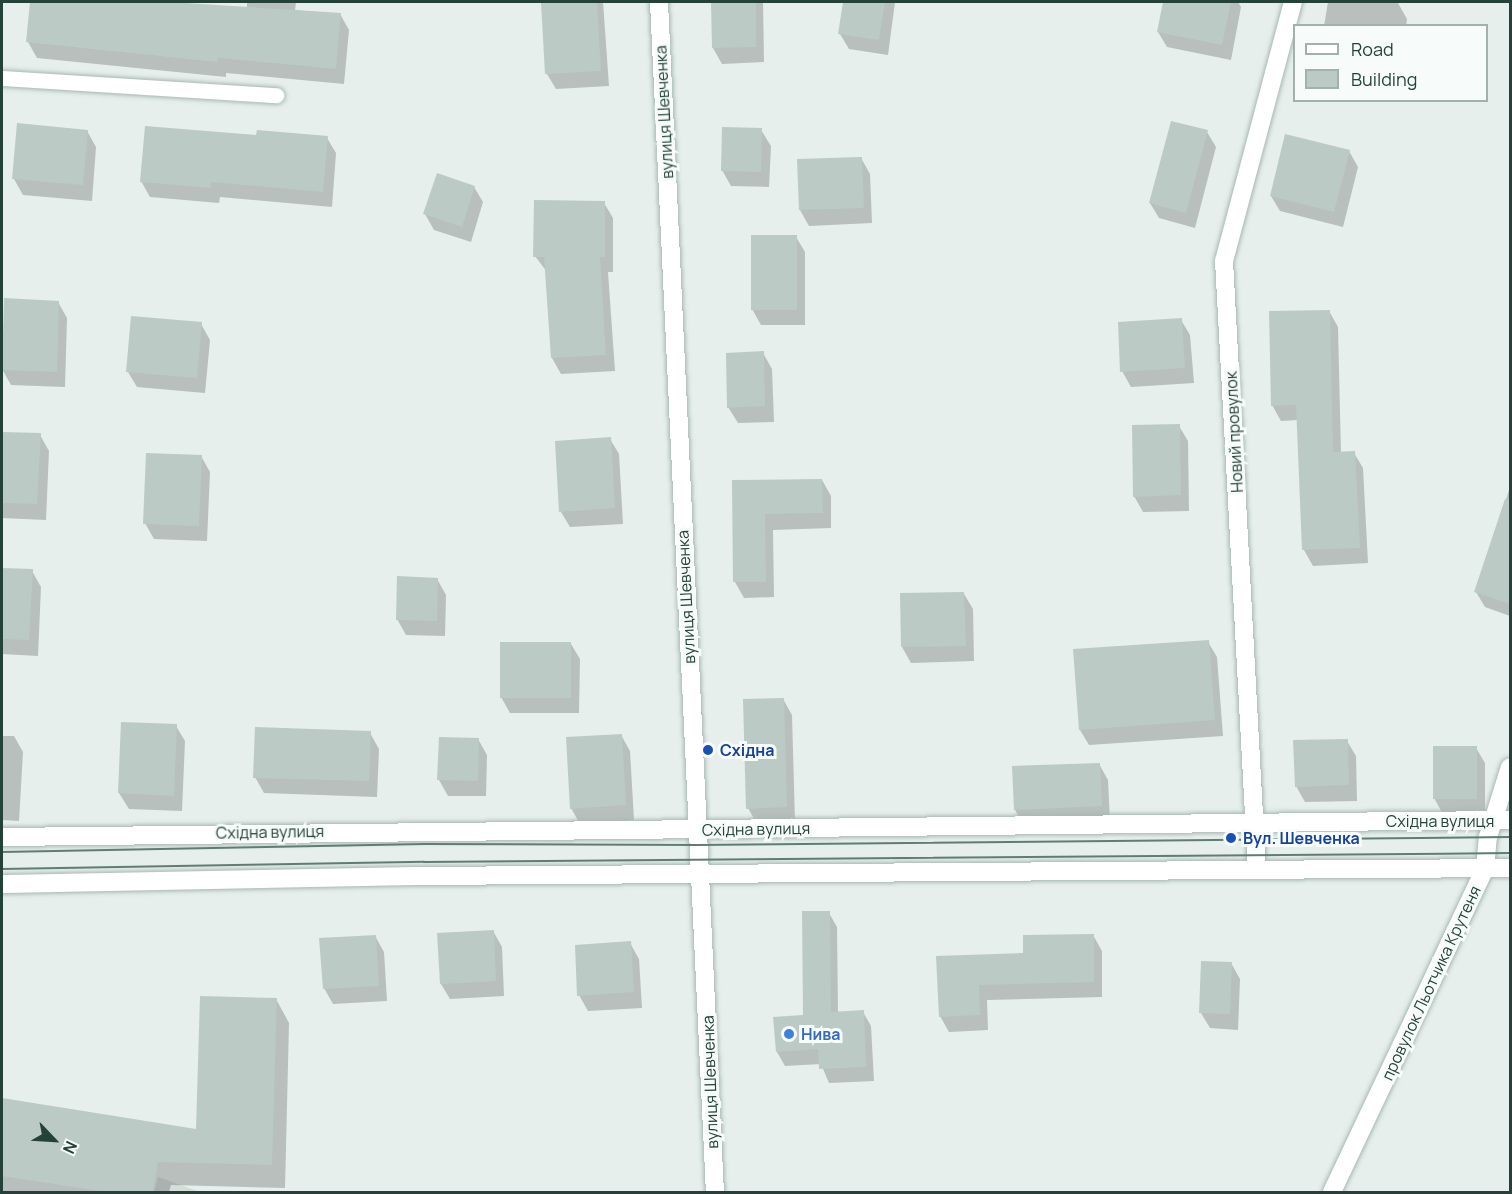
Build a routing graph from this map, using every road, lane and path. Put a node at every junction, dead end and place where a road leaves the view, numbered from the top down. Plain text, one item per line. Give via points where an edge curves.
1 (659, 2) edge
2 (1293, 2) edge
3 (2, 78) edge
4 (276, 95) dead end
5 (1510, 767) edge
6 (1501, 820) edge
7 (1256, 822) junction
8 (697, 830) junction
9 (2, 837) edge
10 (1510, 868) edge
11 (1485, 869) junction
12 (1257, 870) junction
13 (700, 875) junction
14 (2, 884) edge
15 (715, 1192) edge
16 (1332, 1192) edge

1 - 8 street, вулиця Шевченка
2 - 7 street, Новий провулок via 1224,261
3 - 4 lane
5 - 6 street, провулок Льотчика Крутеня
6 - 7 street, Східна вулиця
6 - 11 street, провулок Льотчика Крутеня
7 - 8 street, Східна вулиця
7 - 12 street, Новий провулок
8 - 9 street, Східна вулиця via 415,829
8 - 13 street, вулиця Шевченка
10 - 11 street
11 - 12 street
11 - 16 street, провулок Льотчика Крутеня
12 - 13 street
13 - 14 street
13 - 15 street, вулиця Шевченка

